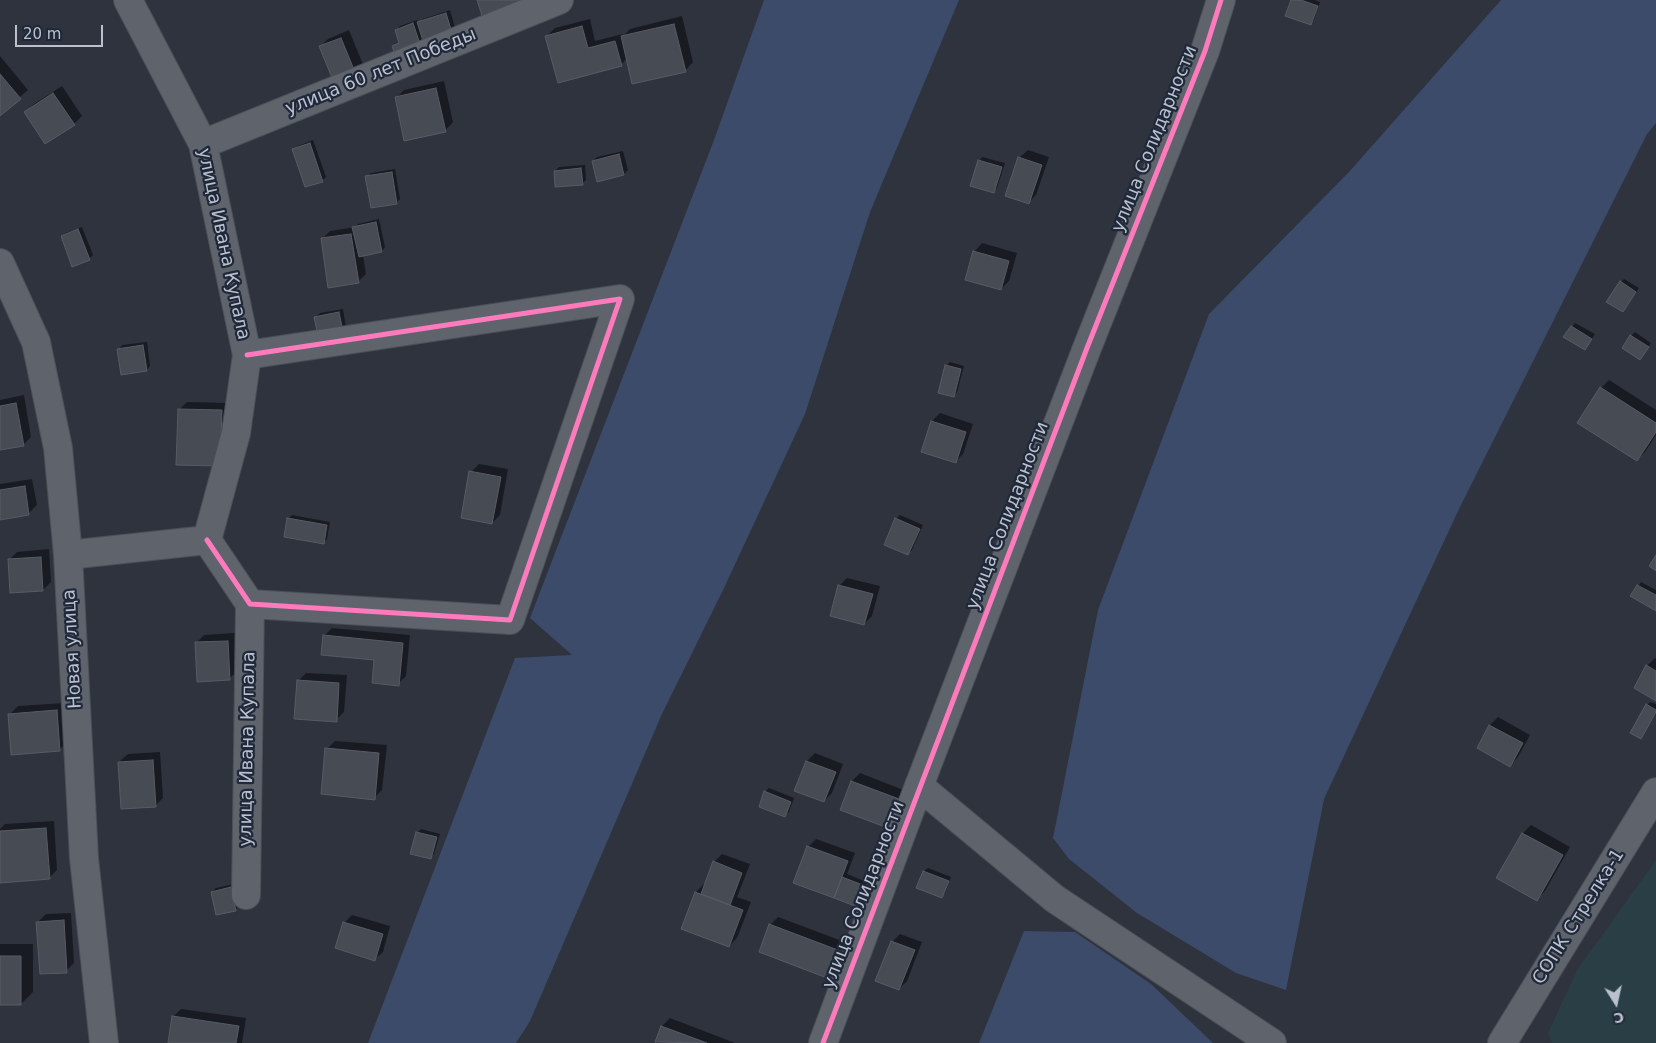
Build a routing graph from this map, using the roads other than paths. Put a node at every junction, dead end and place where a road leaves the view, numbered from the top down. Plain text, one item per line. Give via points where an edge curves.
1 (128, 0) edge
2 (559, 0) edge
3 (1221, 0) edge
4 (203, 144) junction
5 (0, 263) edge
6 (247, 355) junction
7 (207, 540) junction
8 (68, 555) junction
9 (250, 604) junction
10 (919, 786) junction
11 (1656, 792) edge
12 (246, 895) dead end
13 (104, 1043) edge
14 (823, 1043) edge
15 (1272, 1043) edge
16 (1502, 1043) edge

1 - 4 street, улица Ивана Купала
2 - 4 street, улица 60 лет Победы
3 - 10 street, улица Солидарности via 1205,51 1090,339
4 - 6 street, улица Ивана Купала
5 - 8 street, Новая улица via 36,342 58,448
6 - 7 street, улица Ивана Купала via 236,433
6 - 9 street via 620,299 510,620
7 - 8 street
7 - 9 street
8 - 13 street, Новая улица via 84,858
9 - 12 street, улица Ивана Купала
10 - 14 street, улица Солидарности
10 - 15 street via 1055,899
11 - 16 street, СОПК Стрелка-1

